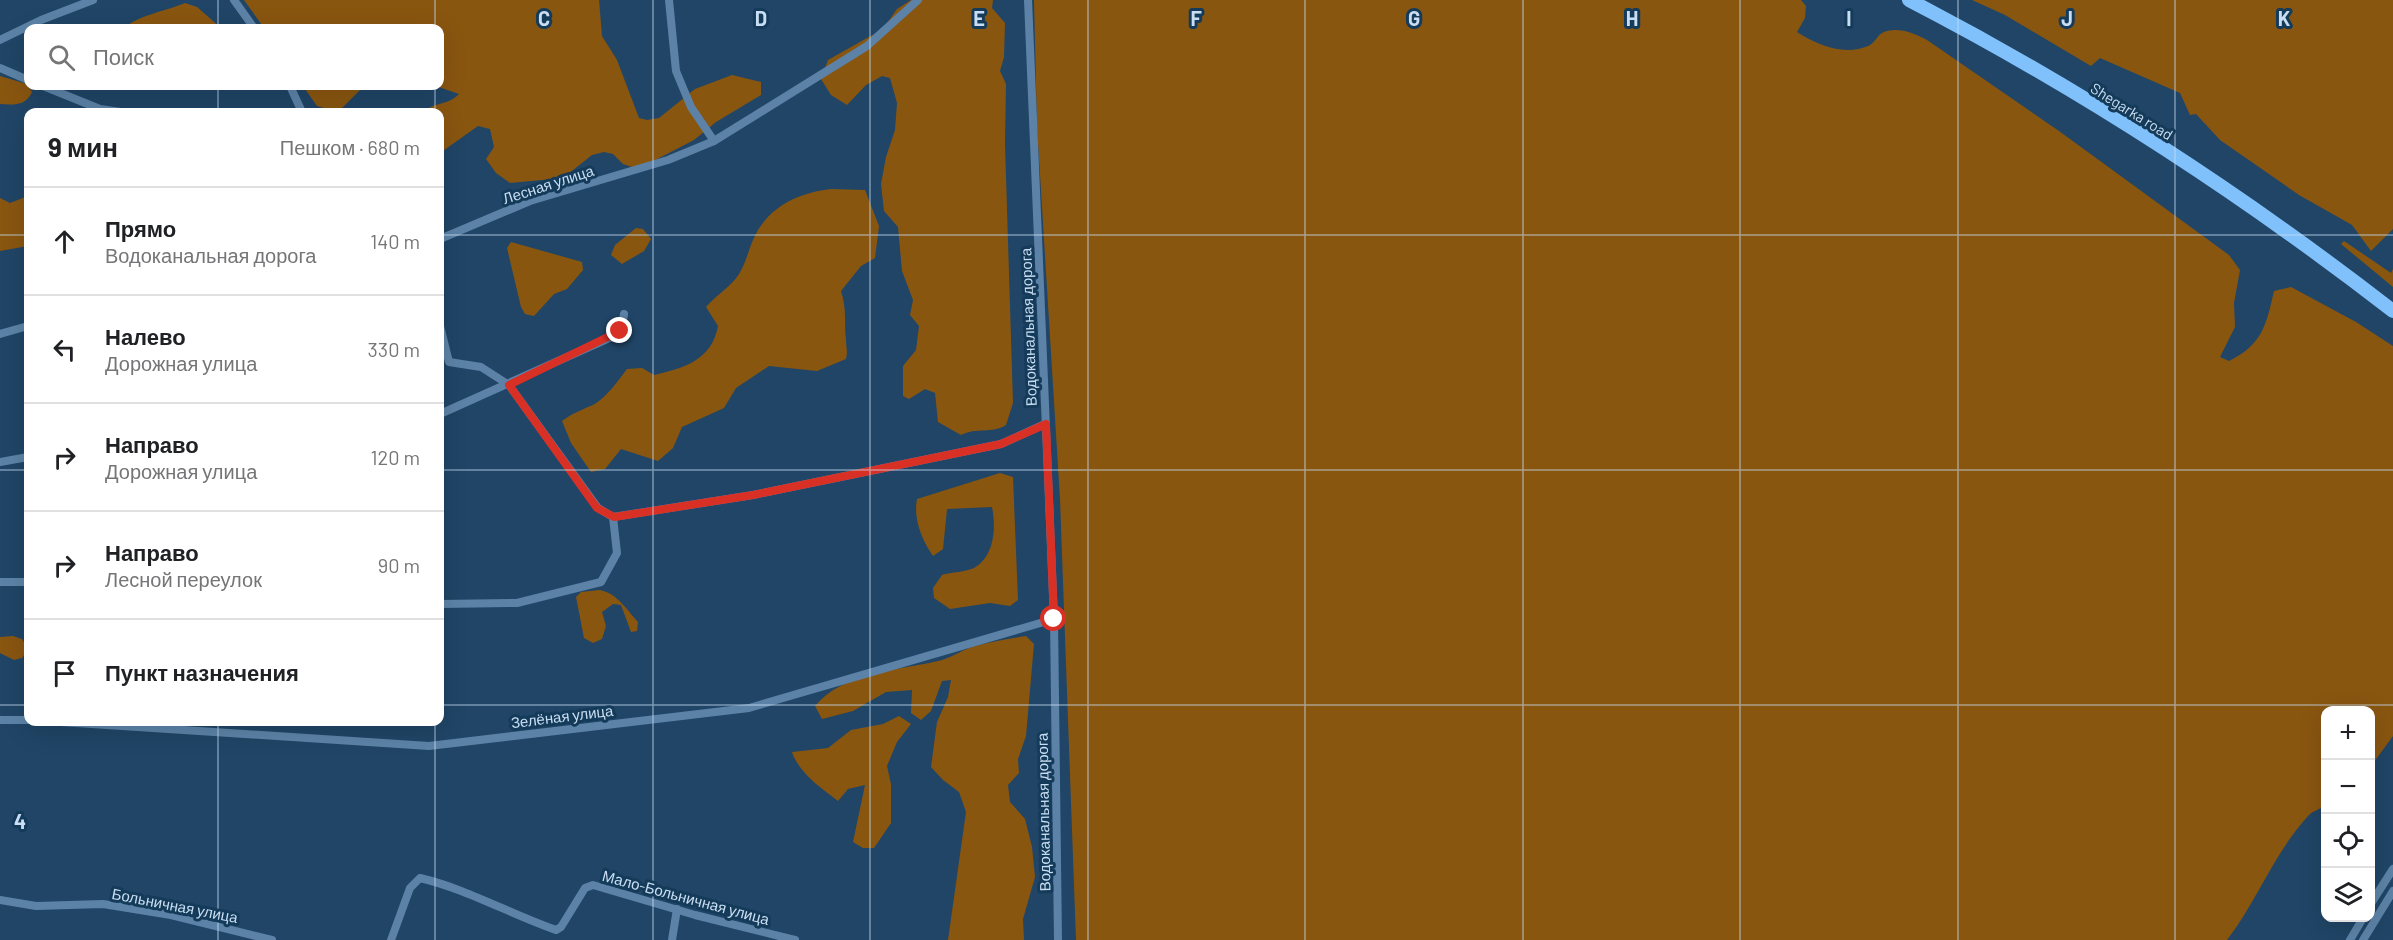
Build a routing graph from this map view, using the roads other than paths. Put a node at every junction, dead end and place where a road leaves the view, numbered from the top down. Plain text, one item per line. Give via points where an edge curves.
1 (93, 0) edge
2 (234, 0) edge
3 (669, 0) edge
4 (918, 0) edge
5 (1028, 0) edge
6 (1909, 0) edge
7 (37, 24) edge
8 (251, 24) edge
9 (24, 30) edge
10 (0, 40) edge
11 (0, 68) edge
12 (24, 78) edge
13 (53, 90) edge
14 (292, 90) edge
15 (98, 108) edge
16 (300, 108) edge
17 (714, 141) junction
18 (444, 237) edge
19 (2393, 311) edge
20 (624, 314) dead end
21 (24, 327) edge
22 (0, 334) edge
23 (444, 342) edge
24 (449, 362) junction
25 (444, 364) edge
26 (509, 385) junction
27 (444, 412) edge
28 (1046, 424) junction
29 (24, 458) edge
30 (0, 462) edge
31 (614, 517) junction
32 (0, 582) edge
33 (24, 582) edge
34 (444, 604) edge
35 (1054, 619) junction
36 (0, 720) edge
37 (24, 720) edge
38 (144, 726) edge
39 (2393, 869) edge
40 (2393, 891) edge
41 (2375, 897) edge
42 (0, 900) edge
43 (677, 909) junction
44 (2361, 922) edge
45 (272, 940) edge
46 (391, 940) edge
47 (672, 940) edge
48 (795, 940) edge
49 (1058, 940) edge
50 (2350, 940) edge
51 (2363, 940) edge

1 - 7 street
2 - 8 street
3 - 17 street via 676,71 691,107
4 - 17 street, Лесная улица via 867,46
5 - 28 street, Водоканальная дорога
6 - 19 main road, Shegarka road via 2041,73 2205,176
9 - 10 street
11 - 12 street
13 - 15 street
14 - 16 street
17 - 18 street, Лесная улица via 668,160 530,201
20 - 26 street via 616,334
21 - 22 street
23 - 24 street
24 - 25 street
24 - 26 street via 481,368
26 - 27 street
26 - 31 street via 597,508
28 - 31 street via 1001,444 753,495
28 - 35 street, Водоканальная дорога
29 - 30 street
31 - 34 street via 617,553 601,582 517,603
32 - 33 street
35 - 38 street, Зелёная улица via 749,708 429,746
35 - 49 street, Водоканальная дорога
36 - 37 street
39 - 41 street
40 - 51 street
42 - 45 street, Больничная улица via 36,906 103,904 171,915
43 - 46 street, Мало-Больничная улица via 592,885 585,888 556,930 444,883 420,878 410,888
43 - 47 street
43 - 48 street, Мало-Больничная улица
44 - 50 street

